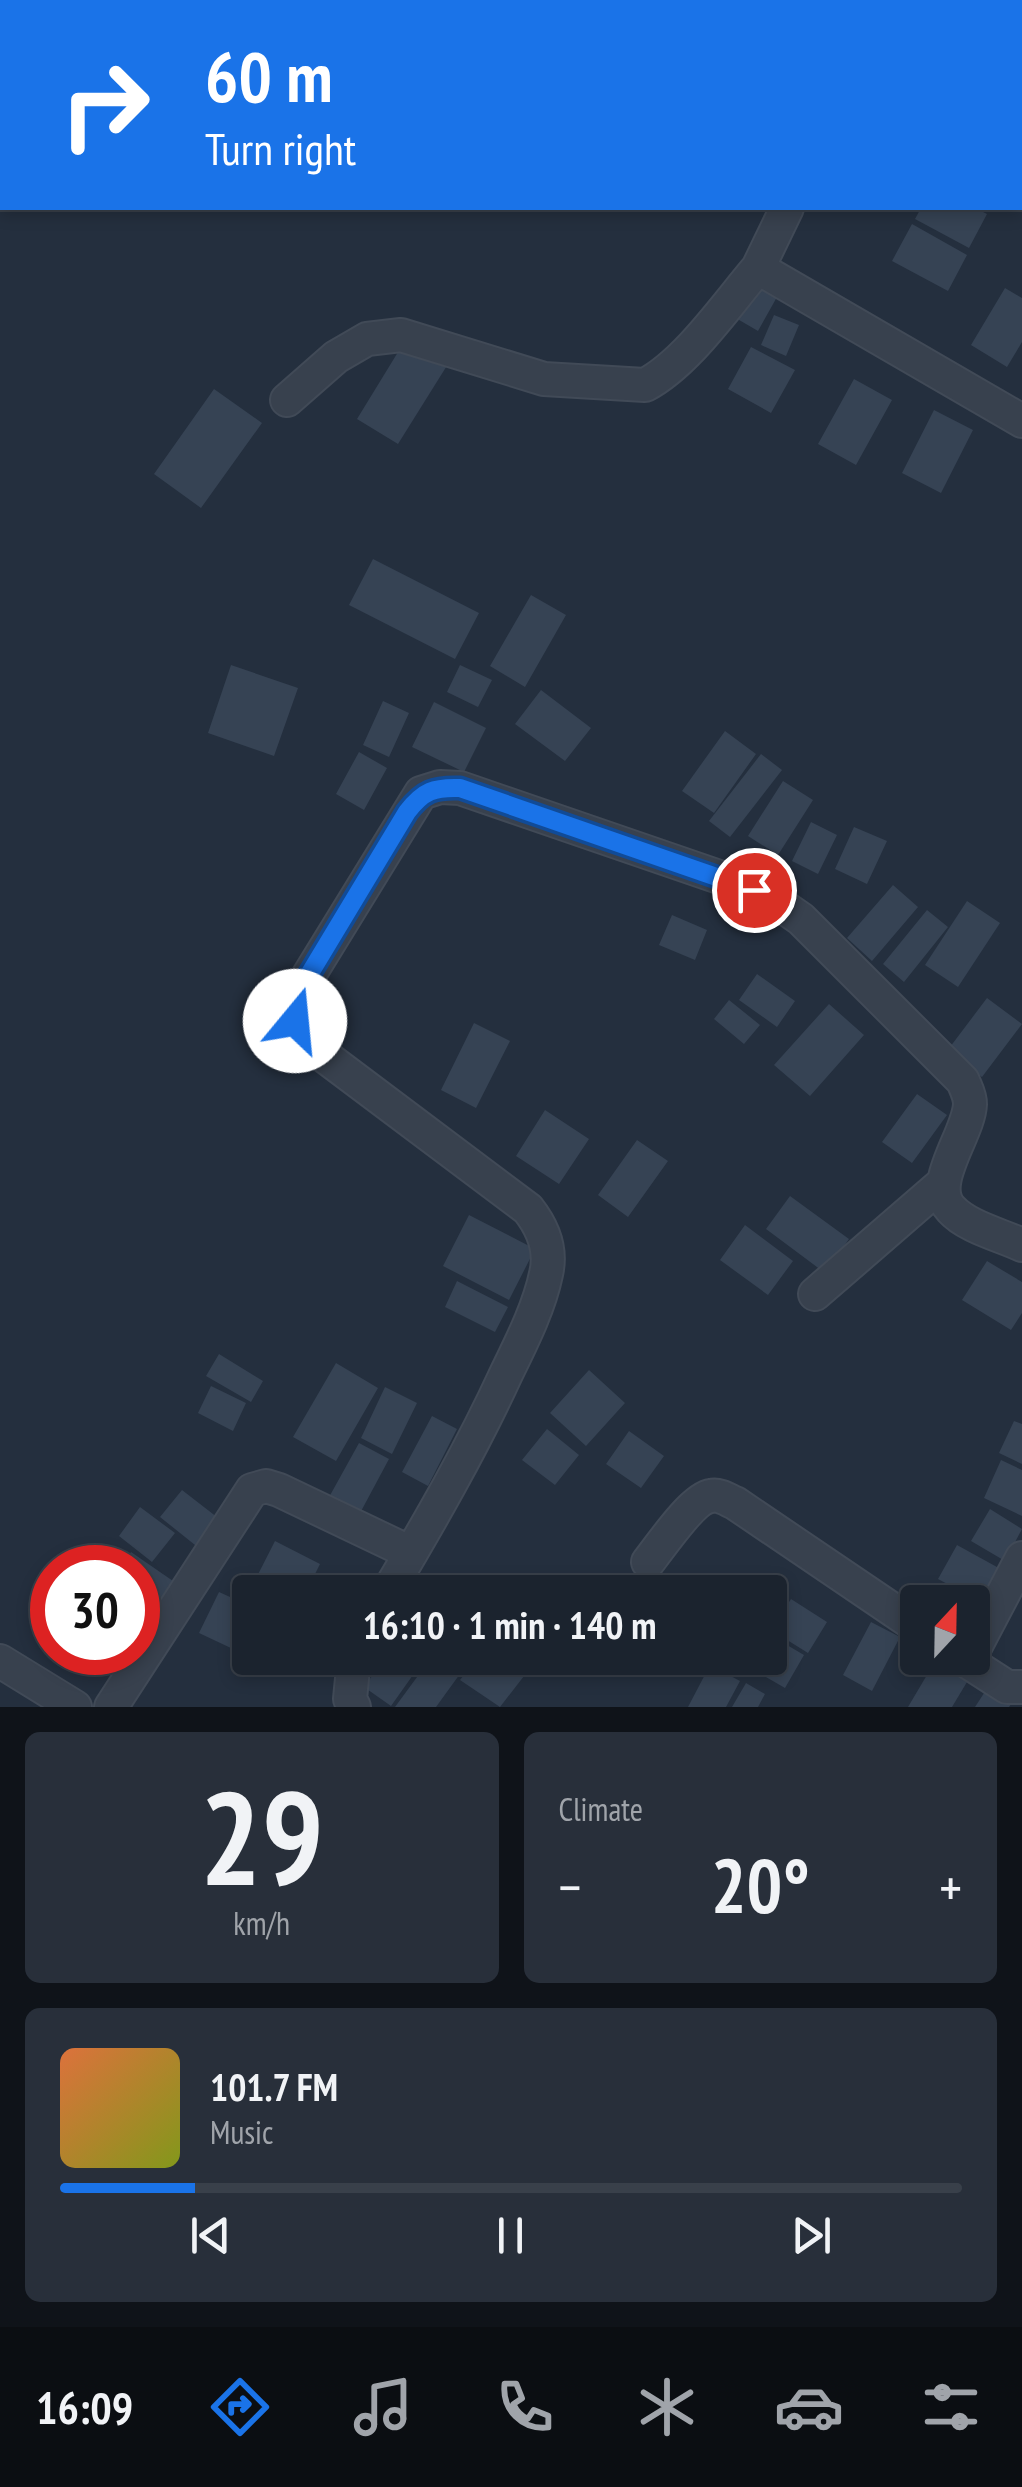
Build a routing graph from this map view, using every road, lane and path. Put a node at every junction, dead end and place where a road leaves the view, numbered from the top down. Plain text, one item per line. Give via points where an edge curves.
1 (786, 210) edge
2 (758, 268) junction
3 (286, 400) dead end
4 (1022, 420) edge
5 (942, 1184) junction
6 (1022, 1245) edge
7 (815, 1294) dead end
8 (411, 1553) junction
9 (1022, 1558) edge
10 (648, 1562) dead end
11 (398, 1575) edge
12 (900, 1615) edge
13 (990, 1617) edge
14 (0, 1661) edge
15 (990, 1674) edge
16 (352, 1675) edge
17 (1022, 1687) edge
18 (74, 1707) edge
19 (111, 1707) edge
20 (354, 1707) edge

1 - 2 street
2 - 3 street via 682,354 645,385 544,380 401,336 367,338
2 - 4 street
5 - 6 street via 952,1211
5 - 7 street
5 - 8 street via 970,1106 962,1081 801,919 754,890 460,788 421,793 298,993 295,1021 310,1046 528,1209 541,1226 547,1272 470,1452
8 - 11 street
8 - 19 street via 279,1490 252,1490
9 - 13 street
10 - 12 street via 693,1507 719,1496
14 - 18 street
15 - 17 street via 1007,1687
16 - 20 street

